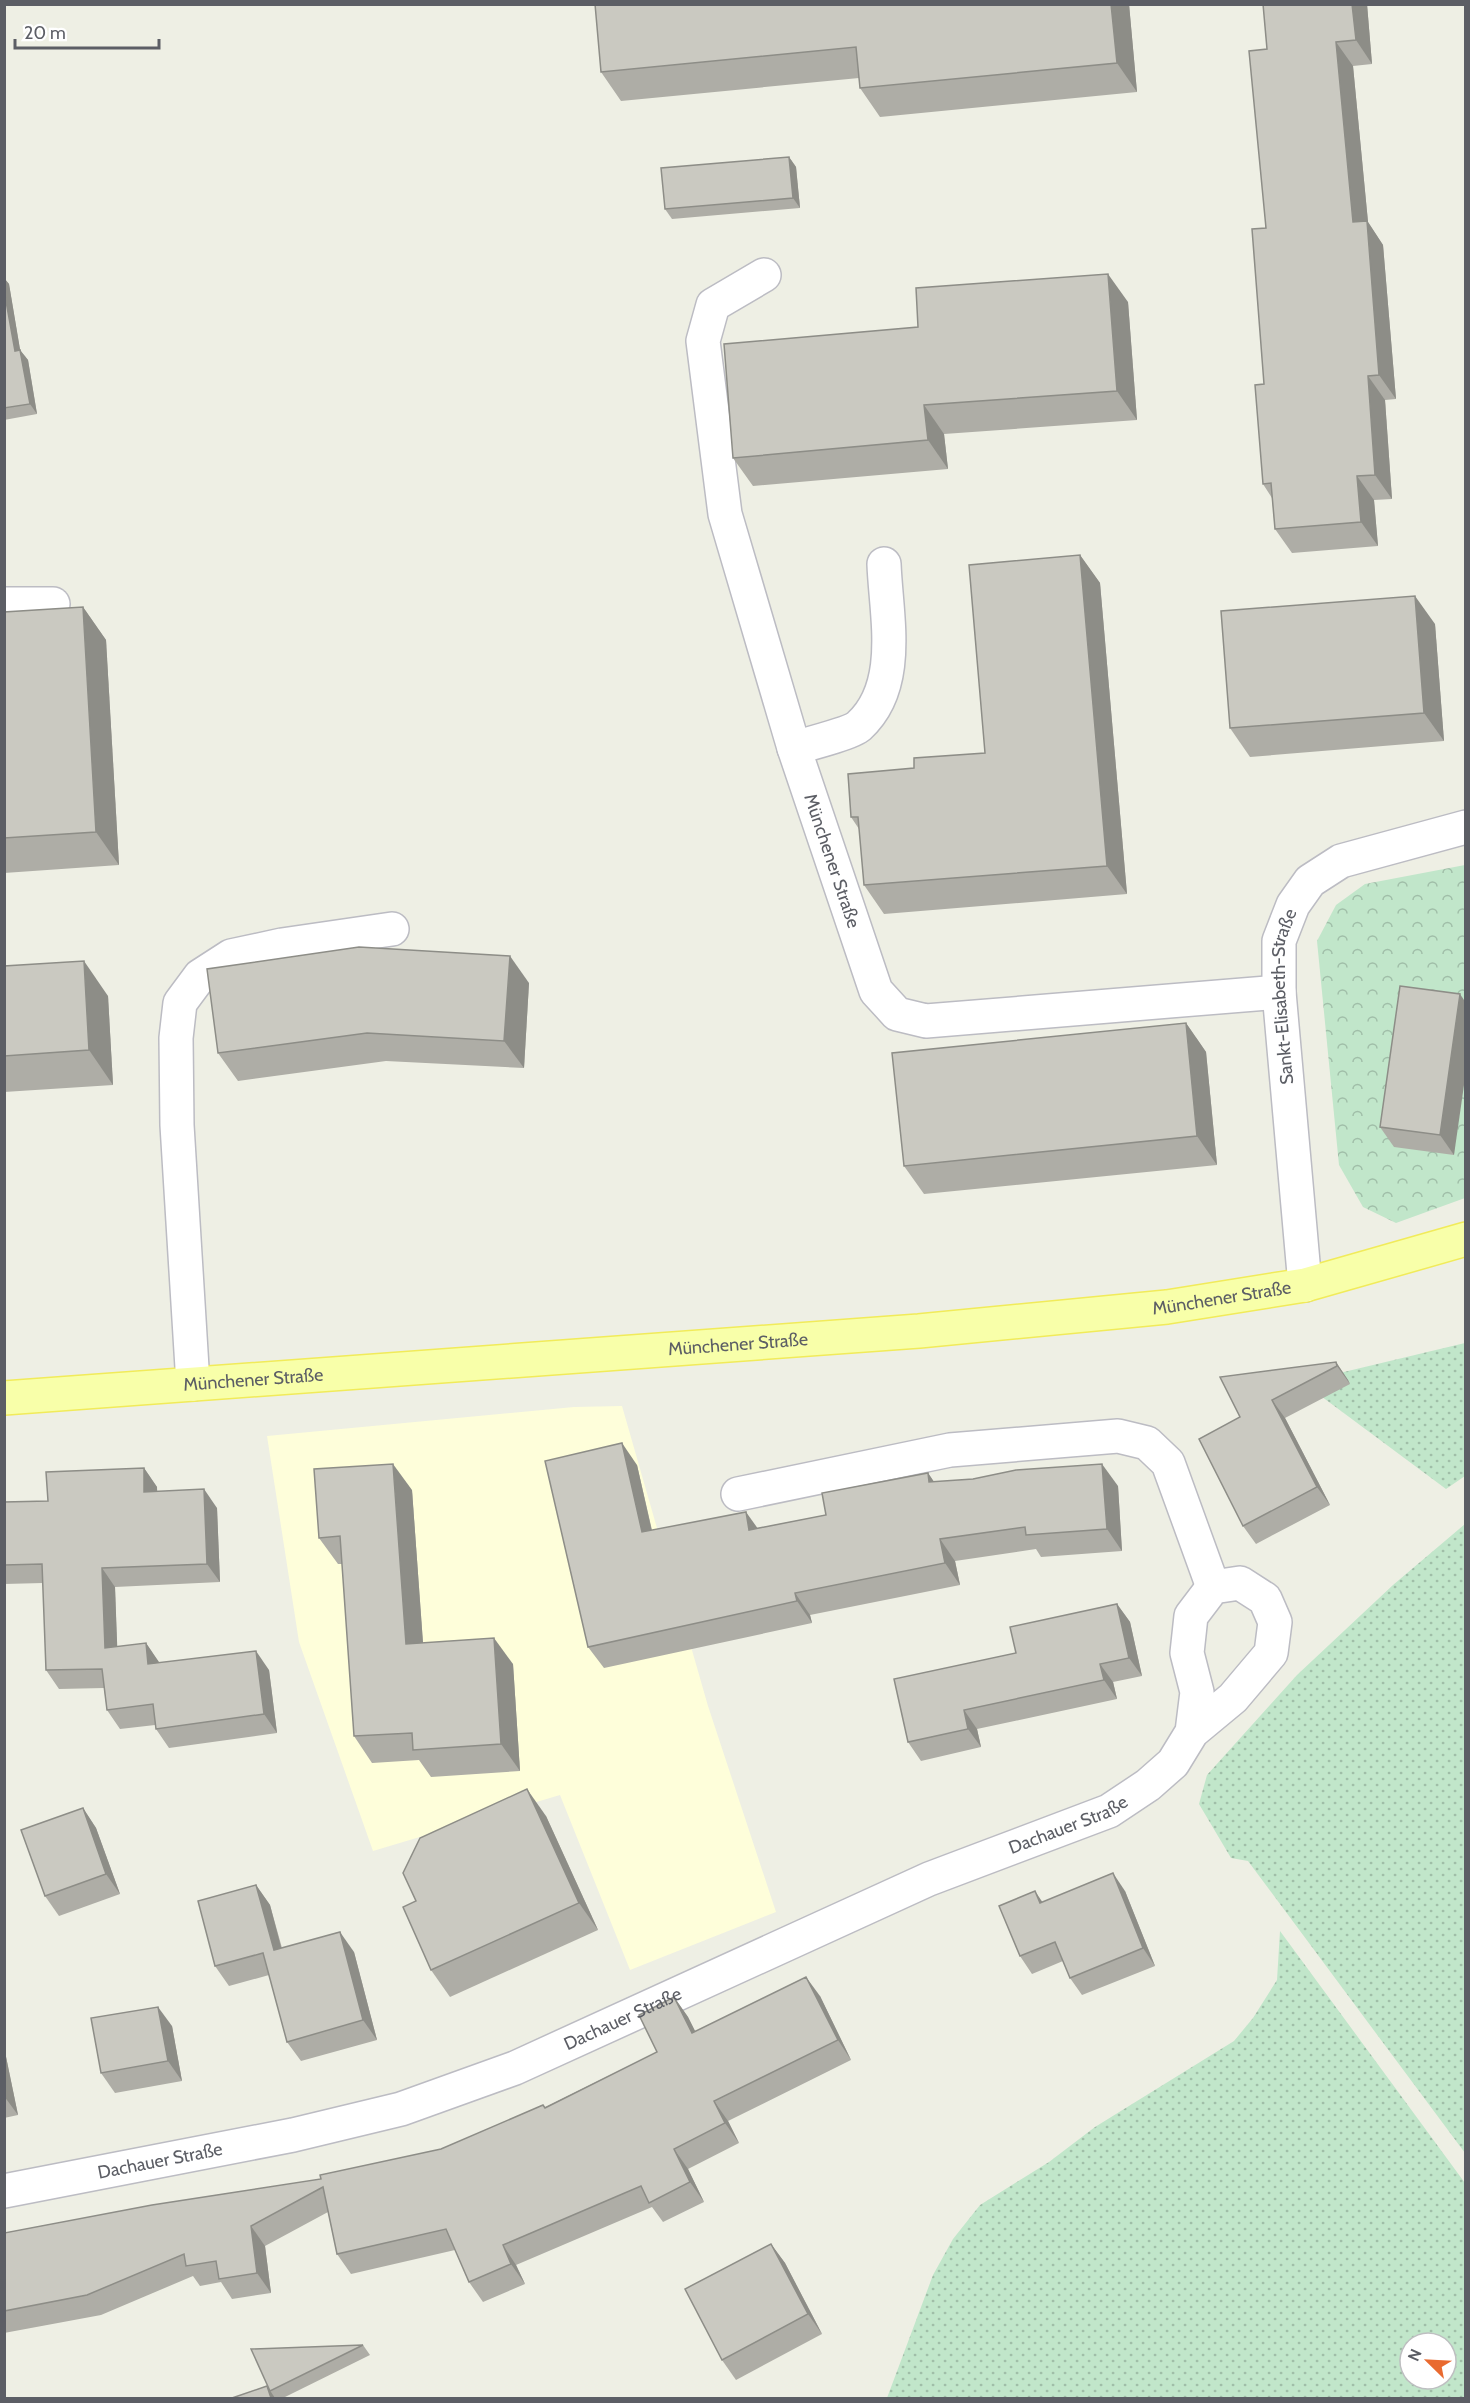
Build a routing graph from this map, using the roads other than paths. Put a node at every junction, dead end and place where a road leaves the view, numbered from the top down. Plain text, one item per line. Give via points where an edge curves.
1 (764, 275) dead end
2 (884, 564) dead end
3 (4, 604) edge
4 (52, 604) dead end
5 (795, 748) junction
6 (1466, 827) edge
7 (392, 929) dead end
8 (1279, 992) junction
9 (1466, 1239) edge
10 (1305, 1285) junction
11 (193, 1384) junction
12 (4, 1398) edge
13 (738, 1494) dead end
14 (1213, 1587) junction
15 (1192, 1732) junction
16 (4, 2191) edge

1 - 5 street, Münchener Straße via 713,305 703,341 725,514
2 - 5 street via 888,666 880,699 858,727
3 - 4 street
5 - 8 street, Münchener Straße via 876,991 897,1014 926,1021
6 - 8 street, Sankt-Elisabeth-Straße via 1341,861 1310,881 1293,905 1279,942
7 - 11 street via 231,956 200,976 180,1003 176,1038 177,1125
8 - 10 street, Sankt-Elisabeth-Straße
9 - 10 main road, Münchener Straße
10 - 11 main road, Münchener Straße via 1167,1308 919,1331
11 - 12 main road, Münchener Straße
13 - 14 street via 950,1450 1118,1436 1147,1443 1168,1463
14 - 15 street, Dachauer Straße via 1191,1616 1187,1653 1197,1692
14 - 15 street, Dachauer Straße via 1240,1583 1265,1599 1275,1622 1271,1653 1233,1698
15 - 16 street, Dachauer Straße via 1173,1763 1109,1811 929,1880 515,2068 401,2109 293,2135

